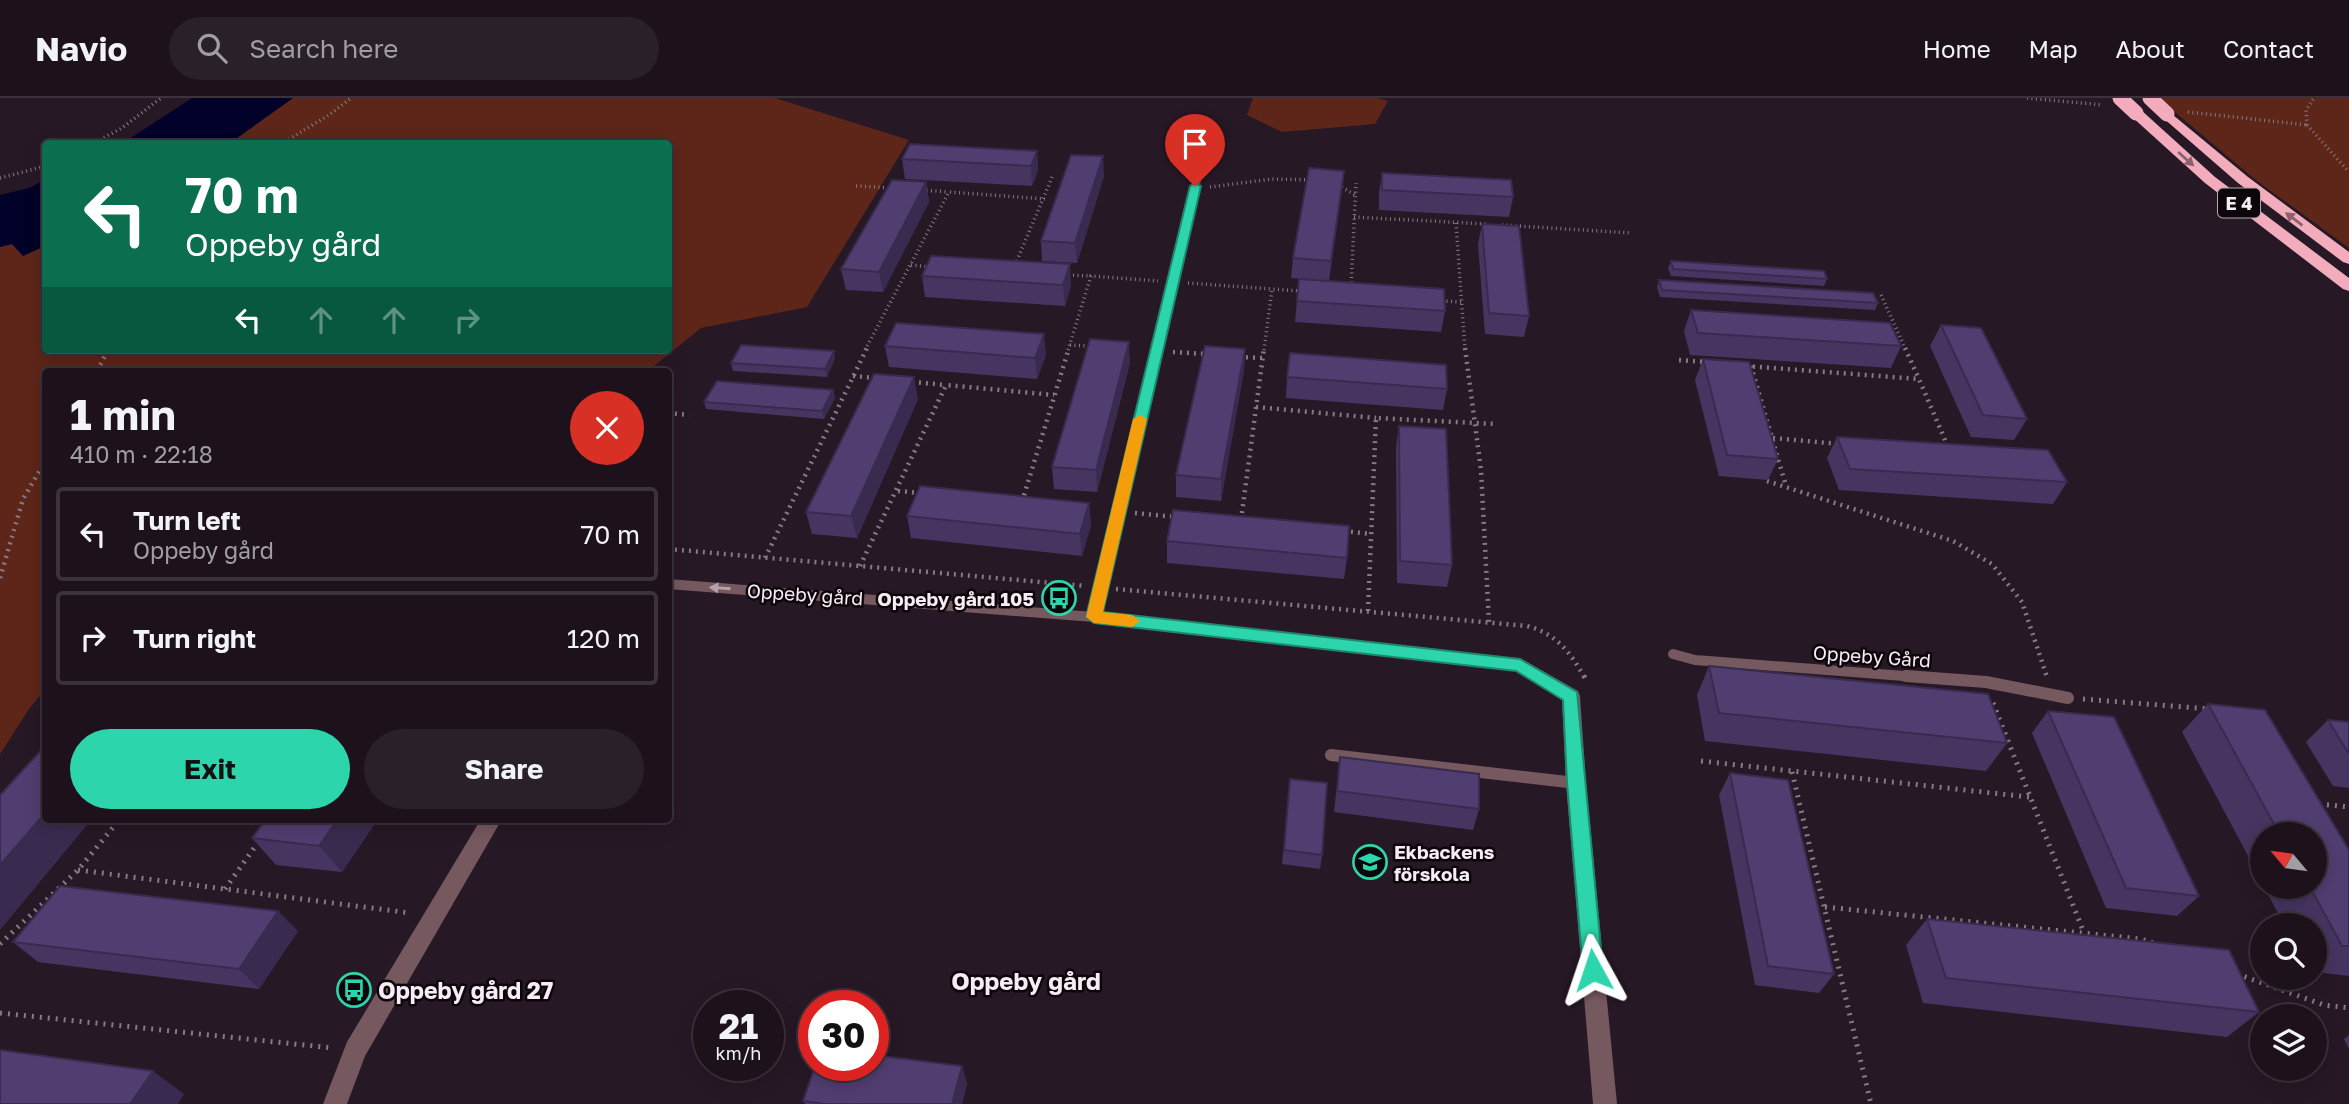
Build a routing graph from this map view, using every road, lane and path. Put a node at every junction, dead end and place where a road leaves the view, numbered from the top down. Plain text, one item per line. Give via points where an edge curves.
1 (161, 98) edge
2 (351, 98) edge
3 (2120, 98) edge
4 (2150, 98) edge
5 (2314, 98) edge
6 (100, 140) edge
7 (288, 140) edge
8 (1203, 156) dead end
9 (42, 167) edge
10 (2349, 172) edge
11 (1053, 175) dead end
12 (0, 178) edge
13 (1321, 181) edge
14 (1331, 183) edge
15 (1356, 183) dead end
16 (856, 186) dead end
17 (1195, 186) junction
18 (896, 188) edge
19 (909, 189) edge
20 (949, 192) junction
21 (1355, 195) junction
22 (1045, 199) junction
23 (1354, 217) junction
24 (1456, 223) junction
25 (1631, 233) dead end
26 (2349, 259) edge
27 (911, 265) junction
28 (936, 267) edge
29 (1011, 272) edge
30 (1051, 274) edge
31 (1091, 276) junction
32 (1172, 282) junction
33 (2349, 286) edge
34 (1272, 289) junction
35 (1311, 292) edge
36 (1351, 295) edge
37 (1881, 295) dead end
38 (1434, 300) edge
39 (1462, 302) junction
40 (1679, 360) dead end
41 (1715, 363) edge
42 (1739, 365) edge
43 (1751, 366) junction
44 (853, 376) junction
45 (881, 379) edge
46 (1919, 380) junction
47 (910, 382) edge
48 (946, 385) junction
49 (1054, 396) junction
50 (1256, 407) junction
51 (672, 414) edge
52 (689, 415) dead end
53 (1376, 418) junction
54 (1476, 424) junction
55 (1496, 424) dead end
56 (1773, 438) junction
57 (1841, 444) edge
58 (1938, 452) edge
59 (42, 467) edge
60 (1767, 481) dead end
61 (1786, 487) junction
62 (1022, 502) edge
63 (1240, 523) edge
64 (672, 549) edge
65 (765, 558) junction
66 (860, 566) junction
67 (0, 578) edge
68 (672, 584) edge
69 (1100, 588) junction
70 (1368, 611) junction
71 (1094, 617) junction
72 (1489, 622) junction
73 (1673, 654) dead end
74 (1520, 666) joint
75 (1986, 682) junction
76 (1591, 687) dead end
77 (2053, 694) junction
78 (2068, 698) joint
79 (2215, 710) edge
80 (1331, 755) dead end
81 (1701, 761) dead end
82 (1792, 772) junction
83 (1576, 783) junction
84 (2029, 797) junction
85 (2310, 803) edge
86 (2349, 807) edge
87 (117, 823) edge
88 (490, 823) edge
89 (261, 839) edge
90 (78, 870) junction
91 (225, 889) junction
92 (1825, 907) junction
93 (435, 916) junction
94 (2084, 933) junction
95 (0, 944) edge
96 (2166, 948) edge
97 (2227, 970) edge
98 (2349, 1008) edge
99 (0, 1013) edge
100 (355, 1050) junction
101 (335, 1104) edge
102 (1605, 1104) edge
103 (1871, 1104) edge

1 - 6 path
2 - 7 path
3 -> 33 highway, E 4, bridge via 2210,180
26 -> 4 highway, E 4, bridge via 2244,180
5 - 10 path via 2306,110 2307,125
8 - 17 lane
9 - 12 path
11 - 22 path
13 - 17 path via 1300,177
14 - 21 path
15 - 21 path
16 - 18 path
17 - 32 lane
19 - 20 path
20 - 22 path
20 - 27 path
21 - 23 path
22 - 29 path
23 - 24 path
23 - 36 path
24 - 25 path
24 - 39 path
27 - 28 path
27 - 44 path
30 - 31 path
31 - 32 path
31 - 49 path
32 - 34 path
32 - 69 lane
34 - 35 path
34 - 50 path
37 - 46 path
38 - 39 path
39 - 54 path
40 - 41 path
42 - 43 path
43 - 46 path
43 - 56 path
44 - 45 path
44 - 65 path
46 - 58 path via 1951,453
47 - 48 path
48 - 49 path
48 - 66 path
49 - 62 path
50 - 53 path
50 - 63 path
51 - 52 path
53 - 54 path
53 - 70 path
54 - 55 path
54 - 72 path
56 - 57 path
56 - 61 path
59 - 67 path via 23,499
60 - 61 path
61 - 77 path via 1953,541 1992,564 2022,602
64 - 65 path
65 - 66 path
66 - 69 path
71 -> 68 lane, Oppeby gård
69 - 70 path
69 - 71 lane
70 - 72 path
71 - 74 lane, Oppeby gård
72 - 76 path via 1527,625 1553,635 1562,641
73 - 75 lane, Oppeby Gård via 1695,660
74 - 83 street, Oppeby gård via 1571,696
75 - 77 lane, Oppeby Gård
75 - 84 path
77 - 78 lane, Oppeby Gård
78 - 79 path
80 - 83 lane
81 - 82 path
82 - 84 path
82 - 92 path
83 - 102 street, Oppeby gård
84 - 94 path
85 - 86 path
87 - 90 path
88 - 93 street
89 - 91 path
90 - 91 path
90 - 95 path
91 - 93 path
92 - 94 path
92 - 103 path
93 - 100 street
94 - 96 path via 2141,939
97 - 98 path via 2324,1005
99 - 100 path
100 - 101 street

